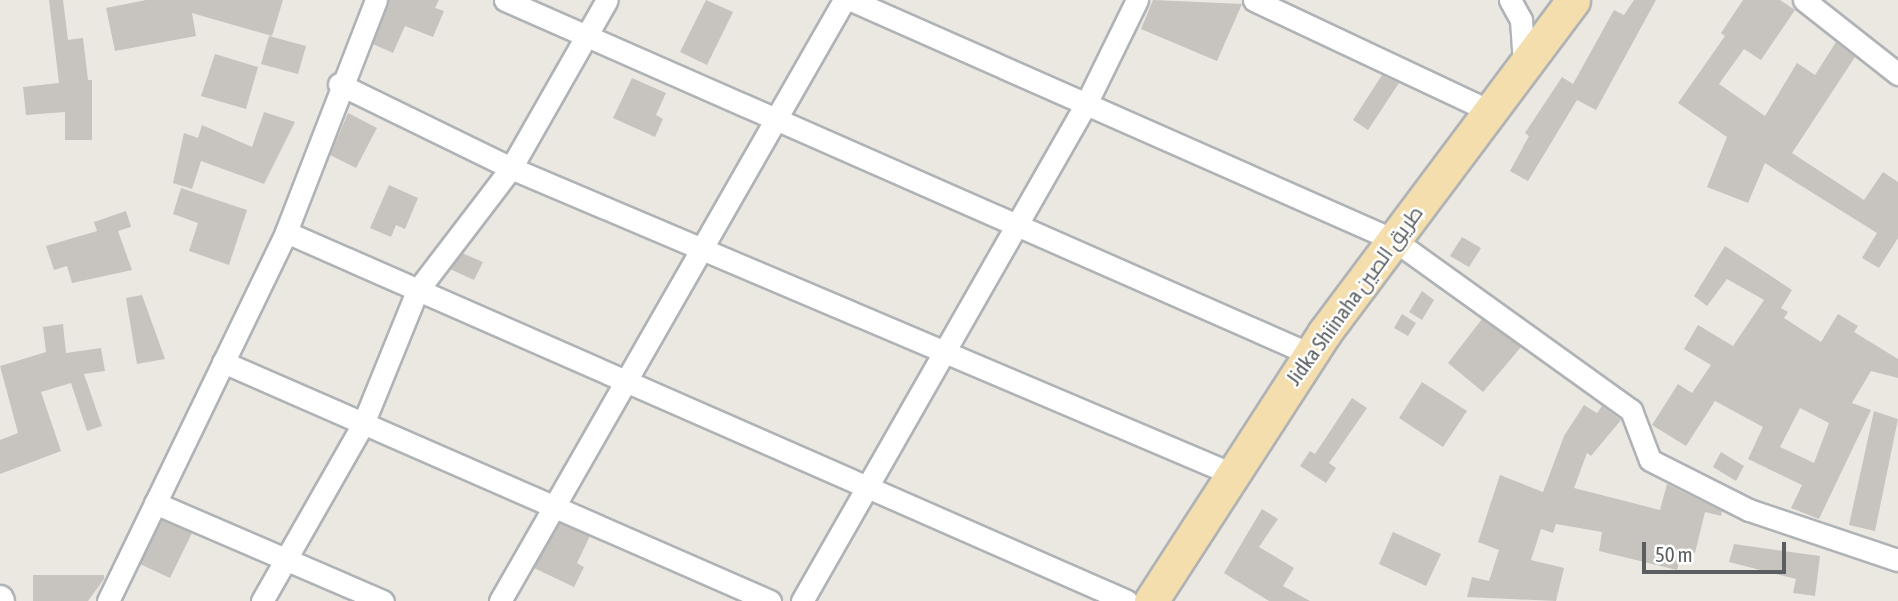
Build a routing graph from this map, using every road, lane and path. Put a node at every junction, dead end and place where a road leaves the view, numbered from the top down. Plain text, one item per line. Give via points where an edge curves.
1 (376, 0) edge
2 (505, 0) edge
3 (607, 0) edge
4 (844, 0) edge
5 (851, 0) edge
6 (1137, 0) edge
7 (1254, 0) edge
8 (1510, 0) edge
9 (1573, 0) edge
10 (1804, 0) edge
11 (584, 39) junction
12 (1524, 70) junction
13 (1898, 74) edge
14 (339, 84) junction
15 (1087, 102) junction
16 (1492, 112) junction
17 (774, 122) junction
18 (511, 168) junction
19 (1017, 225) junction
20 (286, 232) junction
21 (1394, 240) junction
22 (702, 250) junction
23 (417, 291) junction
24 (946, 350) junction
25 (1310, 354) junction
26 (223, 362) junction
27 (625, 382) junction
28 (363, 424) junction
29 (1230, 473) junction
30 (868, 486) junction
31 (155, 503) junction
32 (553, 508) junction
33 (286, 559) junction
34 (1898, 560) edge
35 (108, 601) edge
36 (261, 601) edge
37 (383, 601) edge
38 (500, 601) edge
39 (770, 601) edge
40 (802, 601) edge
41 (1127, 601) edge
42 (1151, 601) edge

1 - 14 street
2 - 11 street
3 - 11 street
4 - 17 street
5 - 15 street
6 - 15 street
7 - 16 street
8 - 12 street via 1521,20
9 - 12 main road, Jidka Shiinaha طريق الصين
10 - 13 street
11 - 17 street
11 - 18 street
12 - 16 main road, Jidka Shiinaha طريق الصين
14 - 18 street
14 - 20 street
15 - 19 street
15 - 21 street
16 - 21 main road, Jidka Shiinaha طريق الصين
17 - 19 street
17 - 22 street
18 - 22 street
18 - 23 street
19 - 24 street
19 - 25 street
20 - 23 street
20 - 26 street
21 - 25 main road, Jidka Shiinaha طريق الصين
21 - 34 street via 1631,410 1642,447 1658,465 1749,510
22 - 24 street
22 - 27 street
23 - 27 street
23 - 28 street
24 - 29 street
24 - 30 street
25 - 29 main road, Jidka Shiinaha طريق الصين
26 - 28 street
26 - 31 street
27 - 30 street
27 - 32 street
28 - 32 street
28 - 33 street
29 - 42 main road, Jidka Shiinaha طريق الصين
30 - 40 street
30 - 41 street
31 - 33 street
31 - 35 street
32 - 38 street
32 - 39 street
33 - 36 street
33 - 37 street

